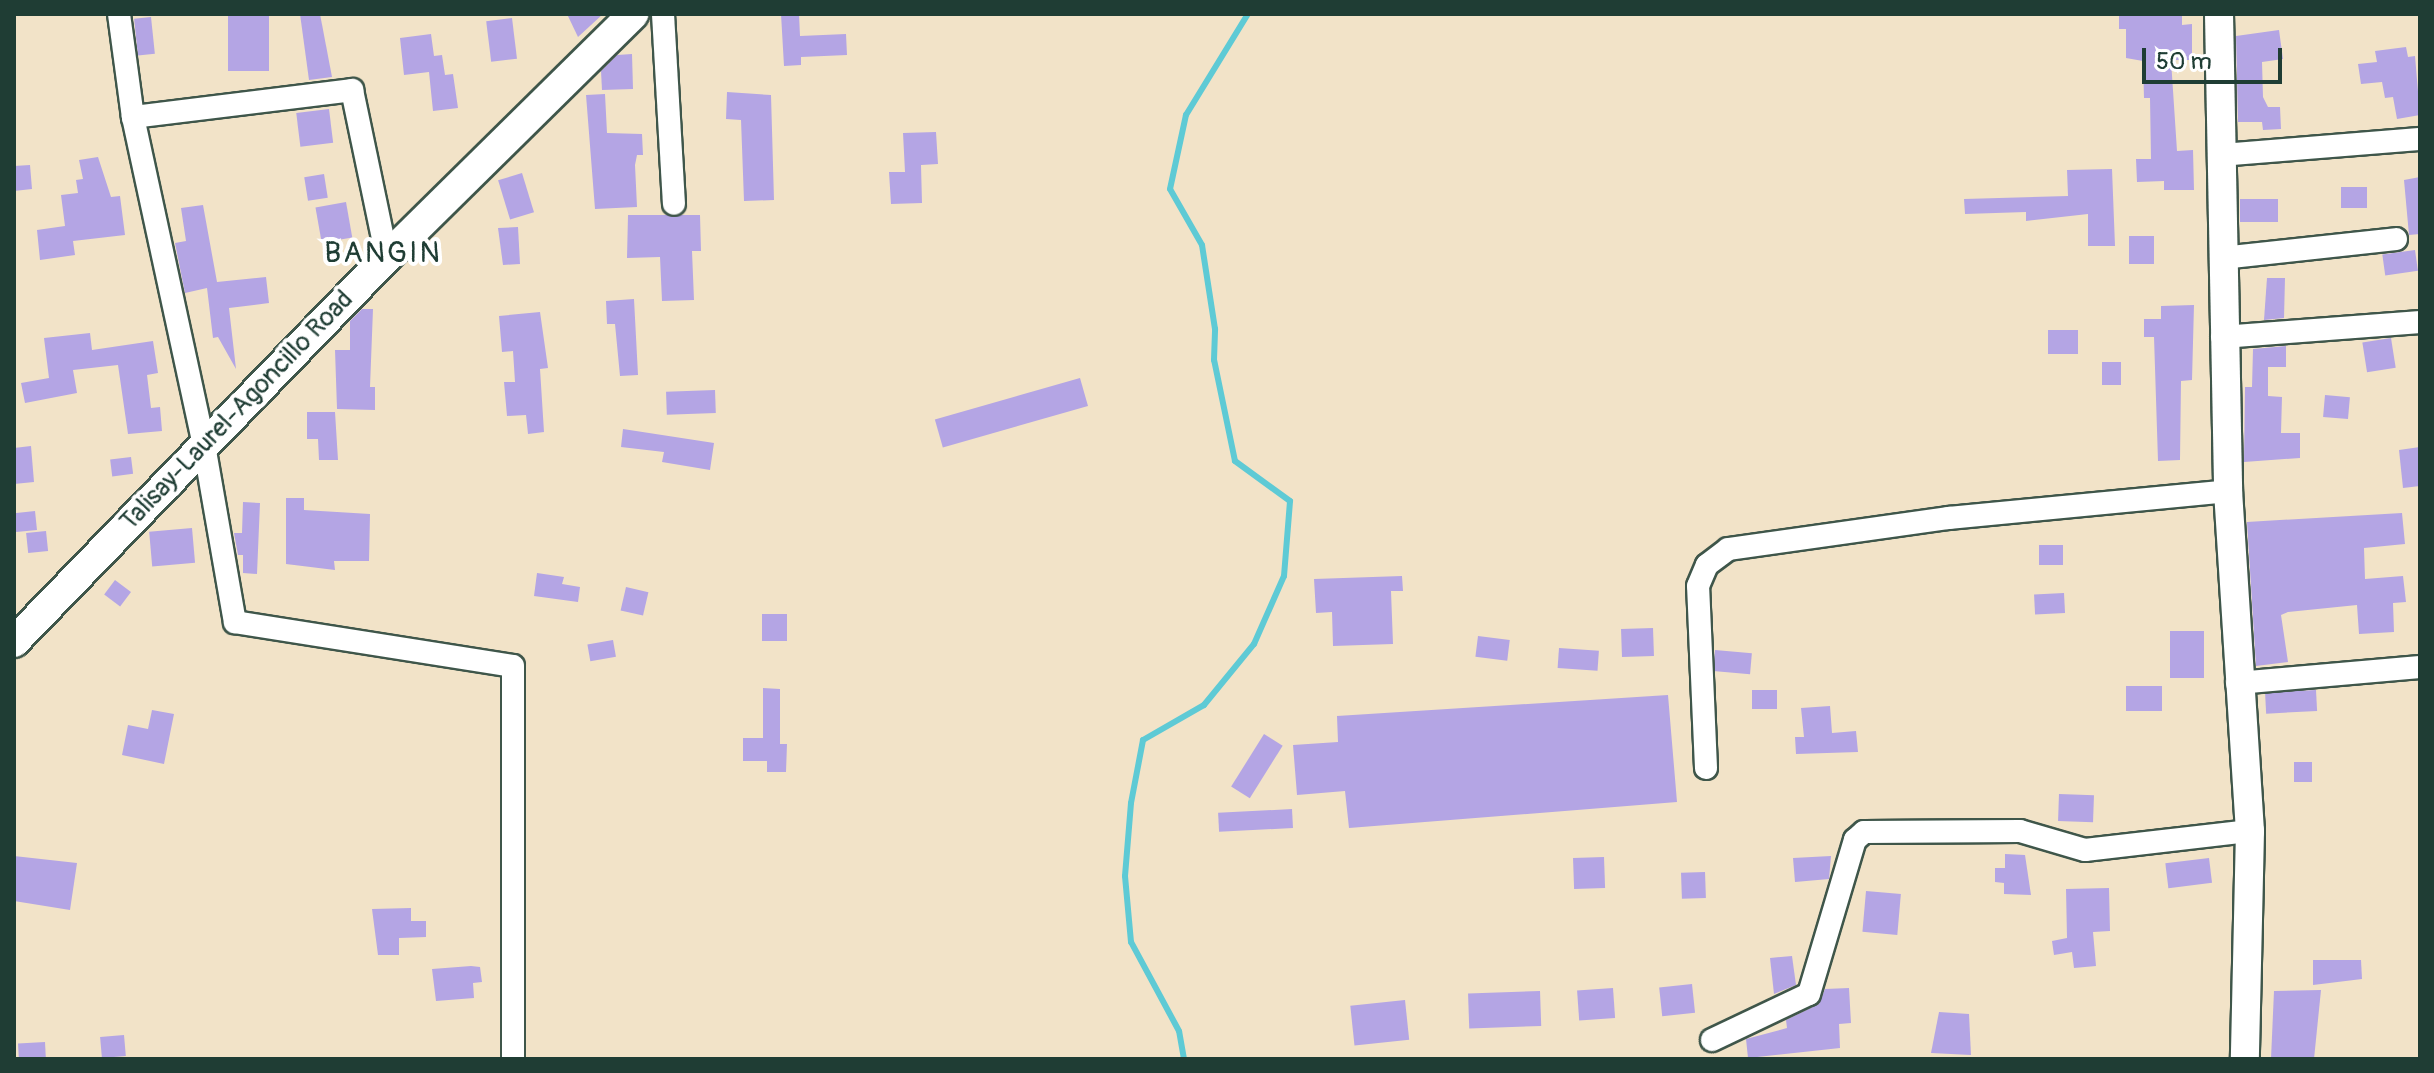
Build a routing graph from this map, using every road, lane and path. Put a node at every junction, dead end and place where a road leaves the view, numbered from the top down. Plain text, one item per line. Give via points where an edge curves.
1 (119, 14) edge
2 (633, 14) edge
3 (663, 14) edge
4 (2219, 14) edge
5 (133, 117) junction
6 (2420, 139) edge
7 (2221, 155) junction
8 (674, 204) dead end
9 (2396, 239) dead end
10 (387, 257) junction
11 (2222, 258) junction
12 (2420, 322) edge
13 (2222, 337) junction
14 (204, 445) junction
15 (2228, 491) junction
16 (14, 642) edge
17 (2420, 667) edge
18 (2237, 683) junction
19 (1706, 768) dead end
20 (2250, 831) junction
21 (1712, 1040) dead end
22 (513, 1059) edge
23 (2245, 1059) edge

1 - 5 street
2 - 10 main road, Talisay-Laurel-Agoncillo Road
3 - 8 street
4 - 7 street
5 - 10 street via 352,90
5 - 14 street
6 - 7 street
7 - 11 street
9 - 11 street
10 - 14 main road, Talisay-Laurel-Agoncillo Road
11 - 13 street
12 - 13 street
13 - 15 street
14 - 16 main road, Talisay-Laurel-Agoncillo Road
14 - 22 street via 235,622 513,666
15 - 18 street
15 - 19 street via 1949,518 1728,549 1707,565 1698,586
17 - 18 street
18 - 20 street
20 - 21 street via 2085,850 2020,831 1864,832 1855,840 1809,994
20 - 23 street

